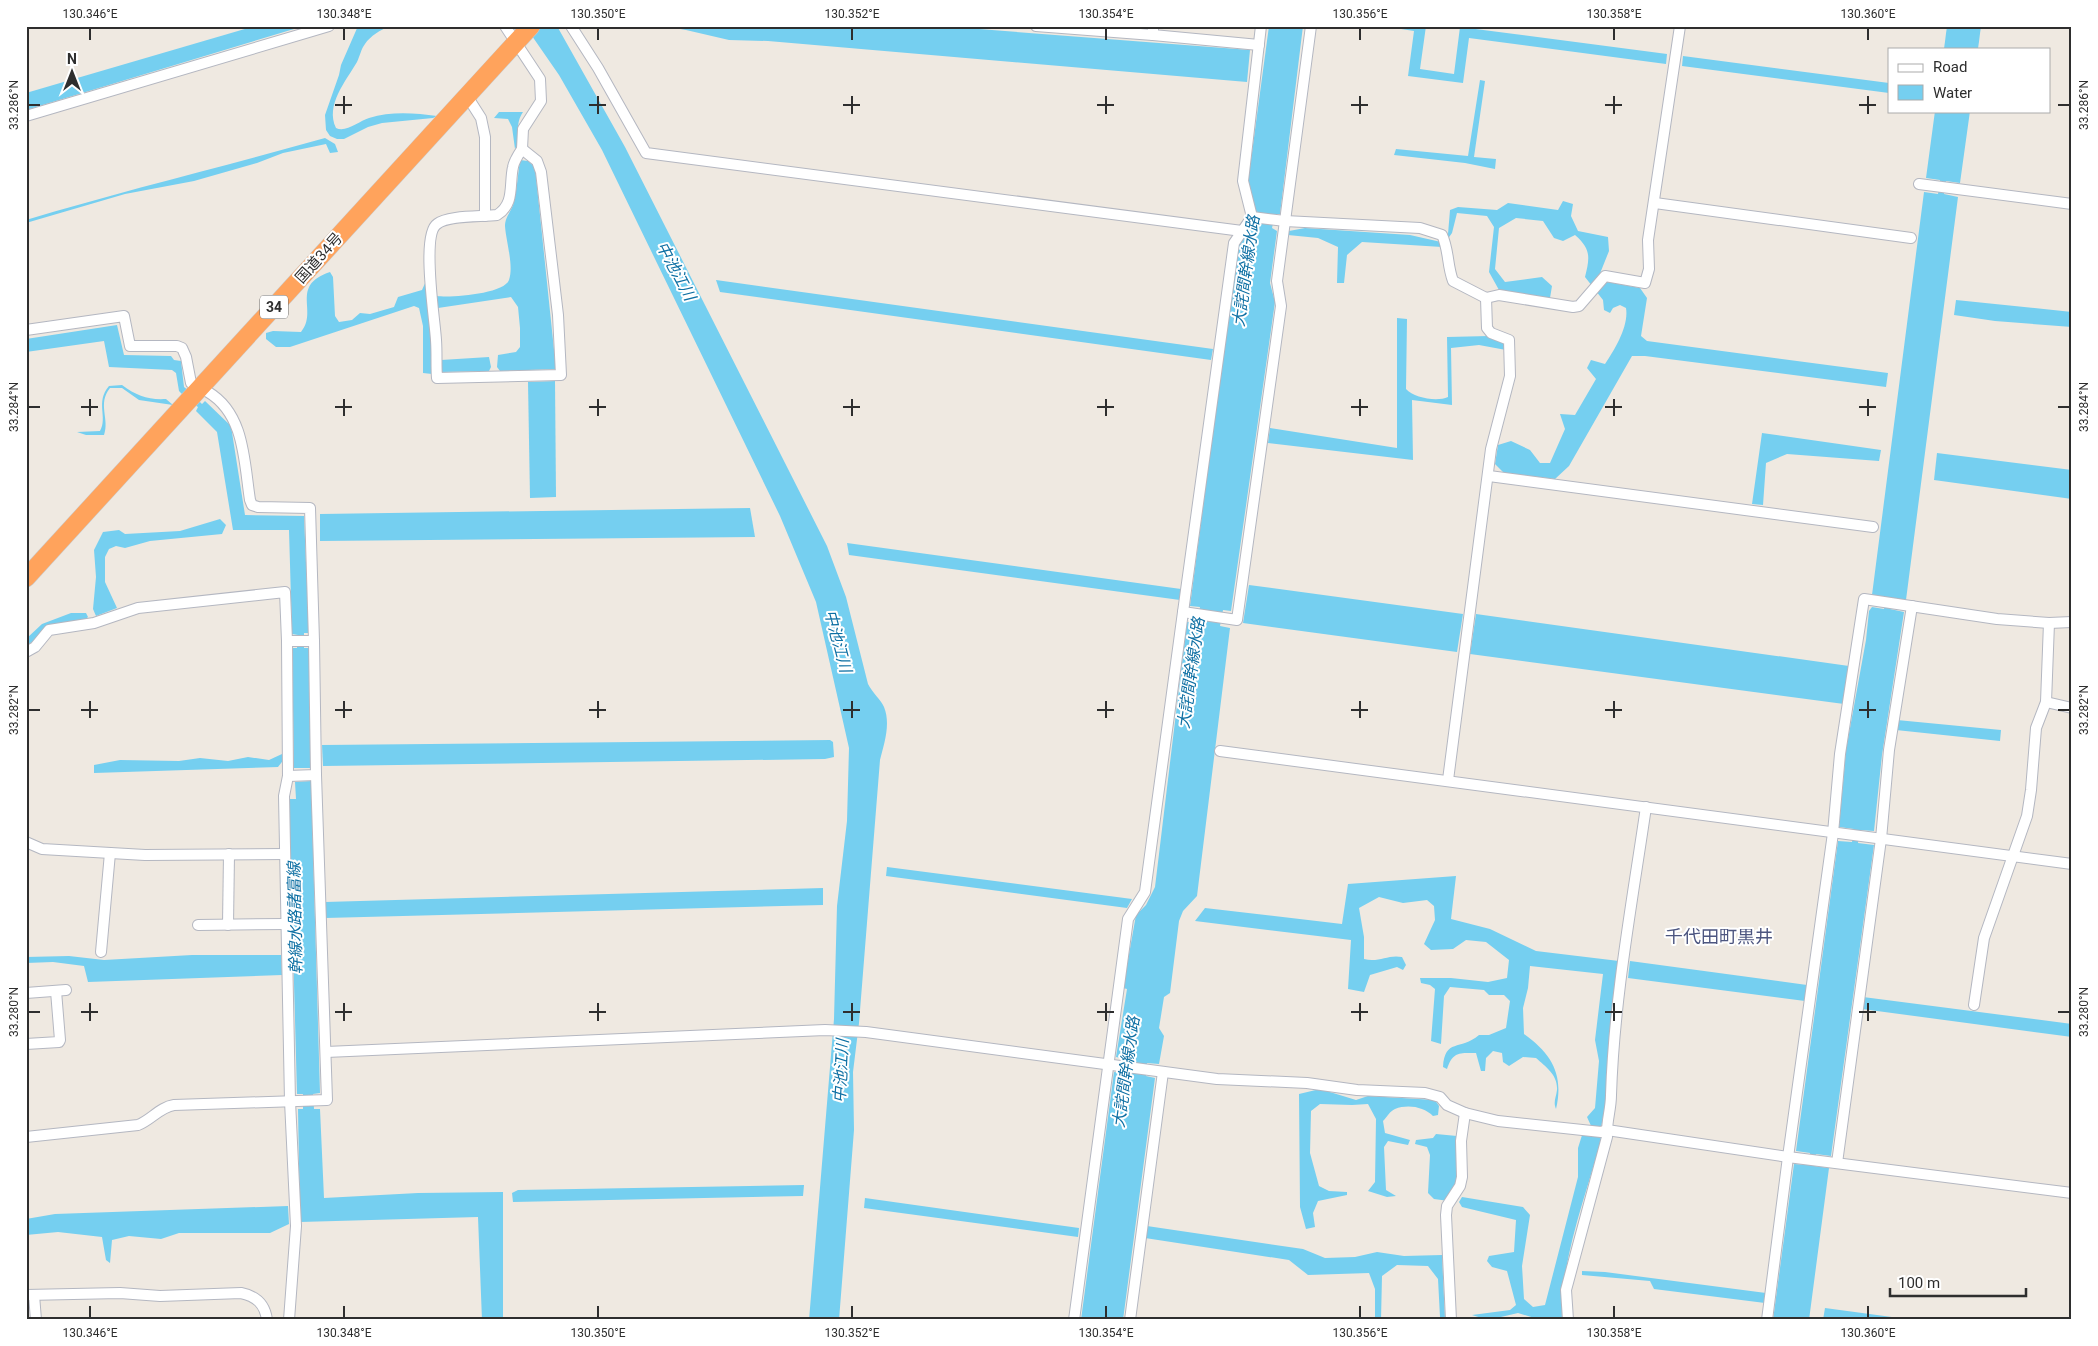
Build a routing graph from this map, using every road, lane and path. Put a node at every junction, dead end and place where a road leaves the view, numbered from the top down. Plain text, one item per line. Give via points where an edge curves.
1 (329, 26) edge
2 (505, 26) edge
3 (571, 26) edge
4 (1036, 26) edge
5 (1261, 26) edge
6 (1311, 26) edge
7 (1680, 26) edge
8 (1153, 30) edge
9 (523, 35) edge
10 (1258, 45) junction
11 (467, 96) junction
12 (26, 116) edge
13 (522, 149) junction
14 (1919, 184) dead end
15 (1655, 203) junction
16 (2072, 204) edge
17 (485, 216) junction
18 (1252, 217) junction
19 (1281, 221) junction
20 (1242, 231) junction
21 (1912, 238) dead end
22 (1486, 298) junction
23 (26, 330) edge
24 (200, 388) junction
25 (1489, 476) junction
26 (1873, 527) dead end
27 (26, 578) edge
28 (1912, 606) junction
29 (1183, 612) junction
30 (2072, 622) edge
31 (2049, 623) junction
32 (291, 641) junction
33 (310, 641) junction
34 (26, 652) edge
35 (2046, 702) junction
36 (2072, 708) edge
37 (1220, 750) dead end
38 (312, 775) junction
39 (293, 776) junction
40 (1448, 780) junction
41 (1646, 807) junction
42 (1833, 833) junction
43 (1882, 839) junction
44 (26, 842) edge
45 (110, 853) junction
46 (230, 854) junction
47 (285, 854) junction
48 (2012, 857) junction
49 (2072, 864) edge
50 (286, 924) junction
51 (198, 925) dead end
52 (228, 925) junction
53 (101, 952) dead end
54 (26, 993) edge
55 (1974, 1006) dead end
56 (26, 1044) edge
57 (326, 1052) junction
58 (1109, 1064) junction
59 (1163, 1072) junction
60 (290, 1101) junction
61 (1465, 1113) junction
62 (1604, 1131) junction
63 (26, 1137) edge
64 (1788, 1157) junction
65 (1837, 1163) junction
66 (2072, 1193) edge
67 (30, 1295) edge
68 (36, 1320) edge
69 (266, 1320) edge
70 (289, 1320) edge
71 (1074, 1320) edge
72 (1130, 1320) edge
73 (1451, 1320) edge
74 (1568, 1320) edge
75 (1767, 1320) edge

1 - 12 street
2 - 9 street
3 - 20 street via 646,153
4 - 8 street
5 - 10 street
6 - 19 street
7 - 15 street
8 - 10 street
9 - 11 highway, 国道34号 / 34
9 - 13 street via 540,79 541,101 523,129
10 - 18 street via 1243,181
11 - 17 street via 481,118 485,137
11 - 24 highway, 国道34号 / 34
13 - 17 street via 512,168 509,203 497,214
13 - 17 street via 536,160 541,172 562,375 437,378 430,284 432,230 448,220
14 - 16 street
15 - 21 street
15 - 22 street via 1645,283 1605,276 1579,306 1573,307 1500,295
18 - 19 street
18 - 20 street
19 - 22 street via 1420,228 1442,235 1448,249 1453,281
19 - 29 street via 1277,281 1281,306 1237,620
20 - 29 street via 1234,243
22 - 25 street via 1487,328 1509,340 1510,376 1491,450
23 - 24 street via 124,316 130,346 182,348 191,383
24 - 27 highway, 国道34号 / 34
24 - 33 street via 209,392 234,418 252,505 310,508
25 - 26 street
25 - 40 street
28 - 31 street
28 - 42 street via 1864,599 1840,754
28 - 43 street via 1889,750
29 - 58 street via 1145,892 1128,919
30 - 31 street
31 - 35 street
32 - 33 street
32 - 34 street via 285,592 138,608 94,623 49,630
32 - 39 street via 288,758
33 - 38 street via 316,754
35 - 36 street
35 - 48 street via 2036,728 2027,816
37 - 40 street
38 - 39 street
38 - 57 street
39 - 47 street via 284,796
40 - 41 street
41 - 42 street
41 - 62 street via 1614,1027 1611,1101
42 - 43 street
42 - 64 street
43 - 48 street
43 - 65 street
44 - 45 street via 42,849
45 - 46 street via 145,856
45 - 53 street
46 - 47 street
46 - 52 street
47 - 50 street
48 - 49 street
48 - 55 street via 1984,938
50 - 52 street
50 - 60 street
51 - 52 street
54 - 56 street via 61,991 59,1042
57 - 58 street via 825,1030 866,1032
57 - 60 street via 327,1100
58 - 59 street
58 - 71 street
59 - 61 street via 1217,1079 1425,1093 1440,1097
59 - 72 street
60 - 63 street via 174,1105 138,1125
60 - 70 street via 296,1226
61 - 62 street via 1498,1121
61 - 73 street via 1461,1141 1462,1177 1447,1206 1446,1215
62 - 64 street
62 - 74 street via 1607,1137 1566,1290
64 - 65 street
64 - 75 street
65 - 66 street
67 - 68 street
67 - 69 street via 241,1293 258,1300 265,1310

